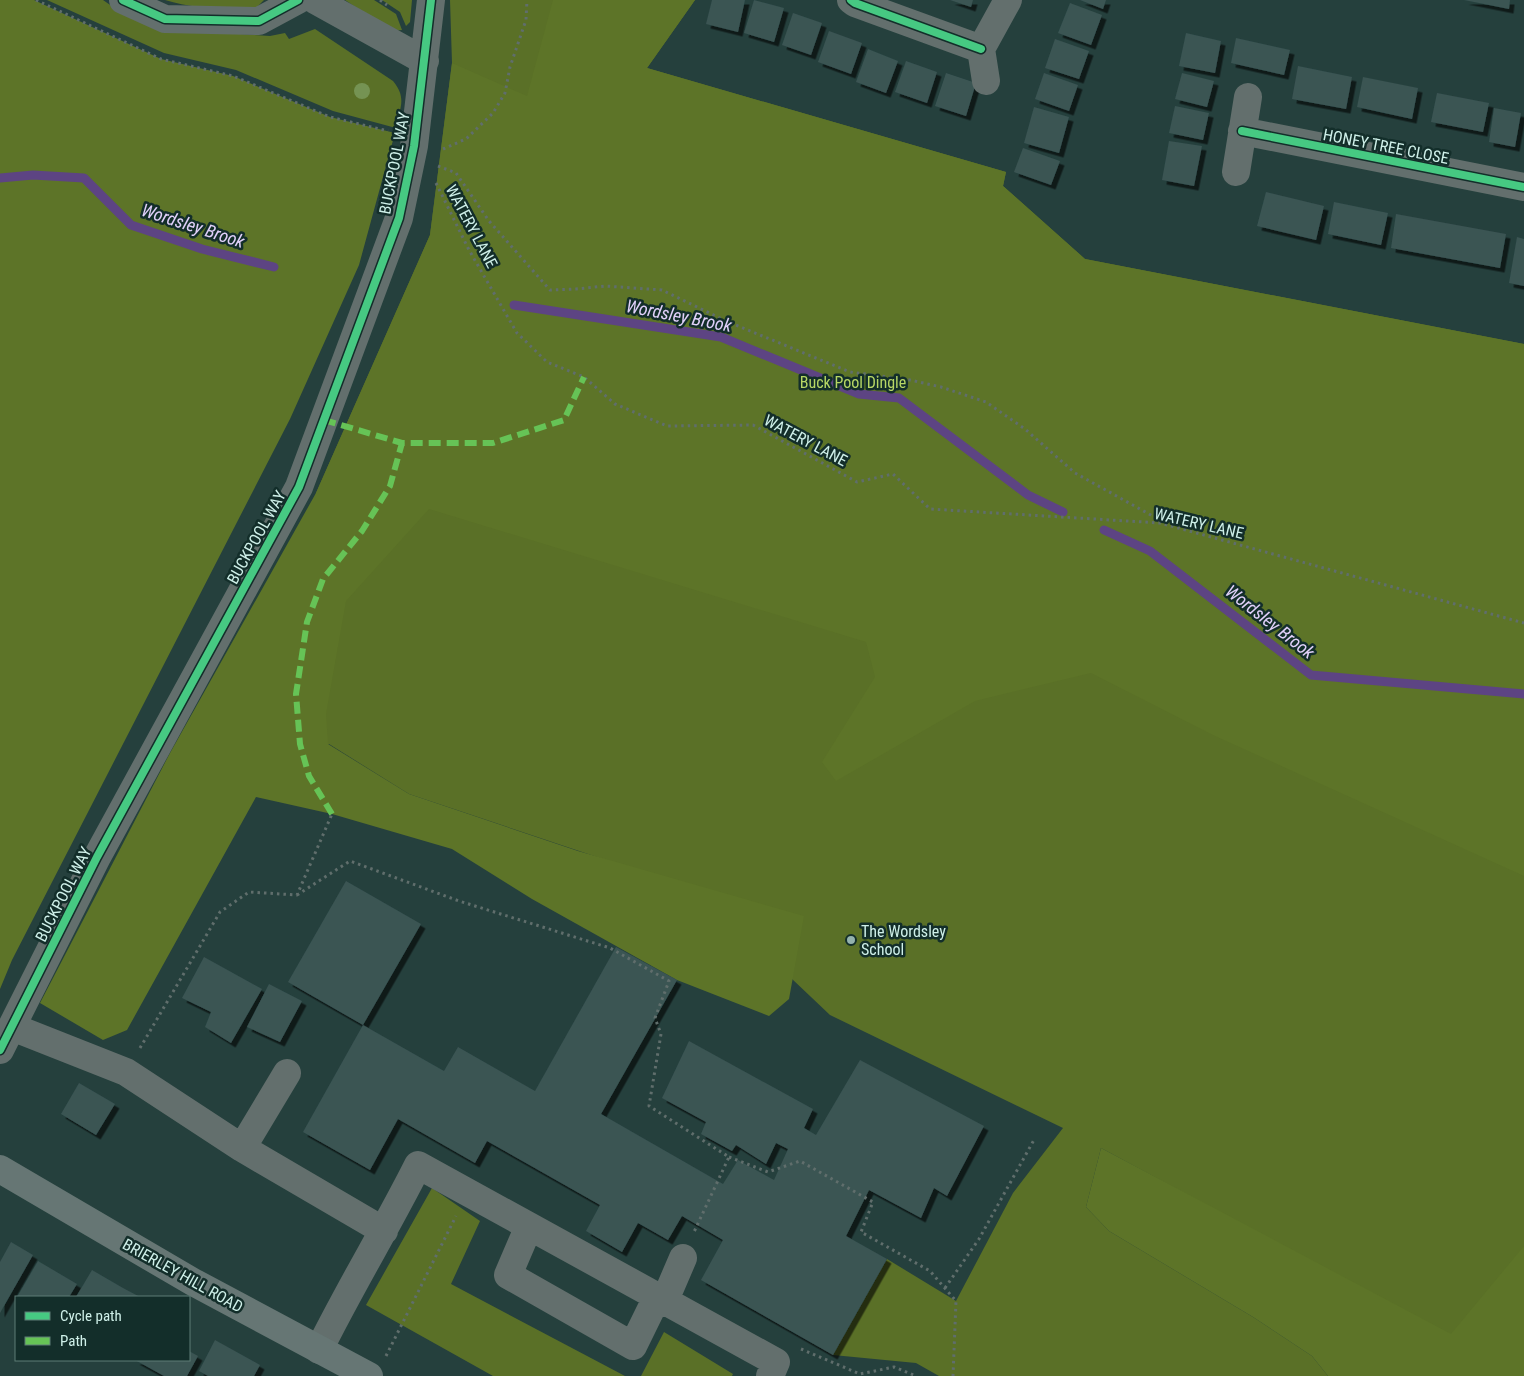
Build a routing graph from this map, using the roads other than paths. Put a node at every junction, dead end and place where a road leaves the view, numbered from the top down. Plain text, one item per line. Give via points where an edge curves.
1 (124, 0) edge
2 (298, 0) edge
3 (315, 0) edge
4 (431, 0) edge
5 (850, 0) edge
6 (1008, 0) edge
7 (981, 49) junction
8 (425, 61) junction
9 (986, 81) dead end
10 (1248, 97) dead end
11 (1242, 131) junction
12 (1236, 172) dead end
13 (1524, 187) edge
14 (6, 1039) edge
15 (287, 1073) dead end
16 (242, 1148) junction
17 (0, 1169) edge
18 (529, 1226) junction
19 (384, 1231) junction
20 (683, 1258) road end
21 (661, 1298) junction
22 (319, 1350) junction
23 (369, 1376) edge
24 (770, 1376) edge

1 - 2 street via 164,19 259,21
3 - 8 street
4 - 8 street, BUCKPOOL WAY
5 - 7 street
6 - 7 street
7 - 9 street
8 - 14 street, BUCKPOOL WAY via 418,152 399,218 299,487 97,857
10 - 11 street
11 - 12 street
11 - 13 street, HONEY TREE CLOSE
14 - 16 street via 126,1072
15 - 16 street
16 - 19 street
17 - 22 main road, BRIERLEY HILL ROAD via 193,1282
18 - 19 street via 418,1165
18 - 21 street
18 - 21 street via 508,1275 634,1346
19 - 22 street
20 - 21 street
21 - 24 street via 776,1362
22 - 23 main road, BRIERLEY HILL ROAD

